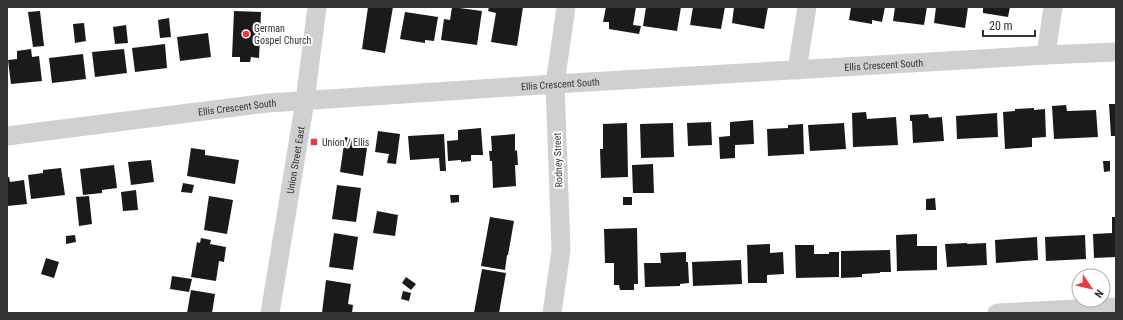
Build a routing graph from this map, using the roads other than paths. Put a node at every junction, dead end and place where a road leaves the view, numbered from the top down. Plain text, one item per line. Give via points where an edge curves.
1 (317, 7) edge
2 (566, 7) edge
3 (807, 7) edge
4 (1053, 7) edge
5 (1116, 52) edge
6 (1046, 55) junction
7 (797, 70) junction
8 (555, 84) junction
9 (305, 101) junction
10 (7, 136) edge
11 (1116, 307) edge
12 (270, 313) edge
13 (552, 313) edge
14 (997, 313) edge

1 - 9 street, Union Street East
2 - 8 street, Rodney Street
3 - 7 street
4 - 6 street
5 - 6 street, Ellis Crescent South
6 - 7 street, Ellis Crescent South
7 - 8 street, Ellis Crescent South
8 - 9 street, Ellis Crescent South
8 - 13 street, Rodney Street via 561,250
9 - 10 street, Ellis Crescent South via 268,103
9 - 12 street, Union Street East
11 - 14 street

